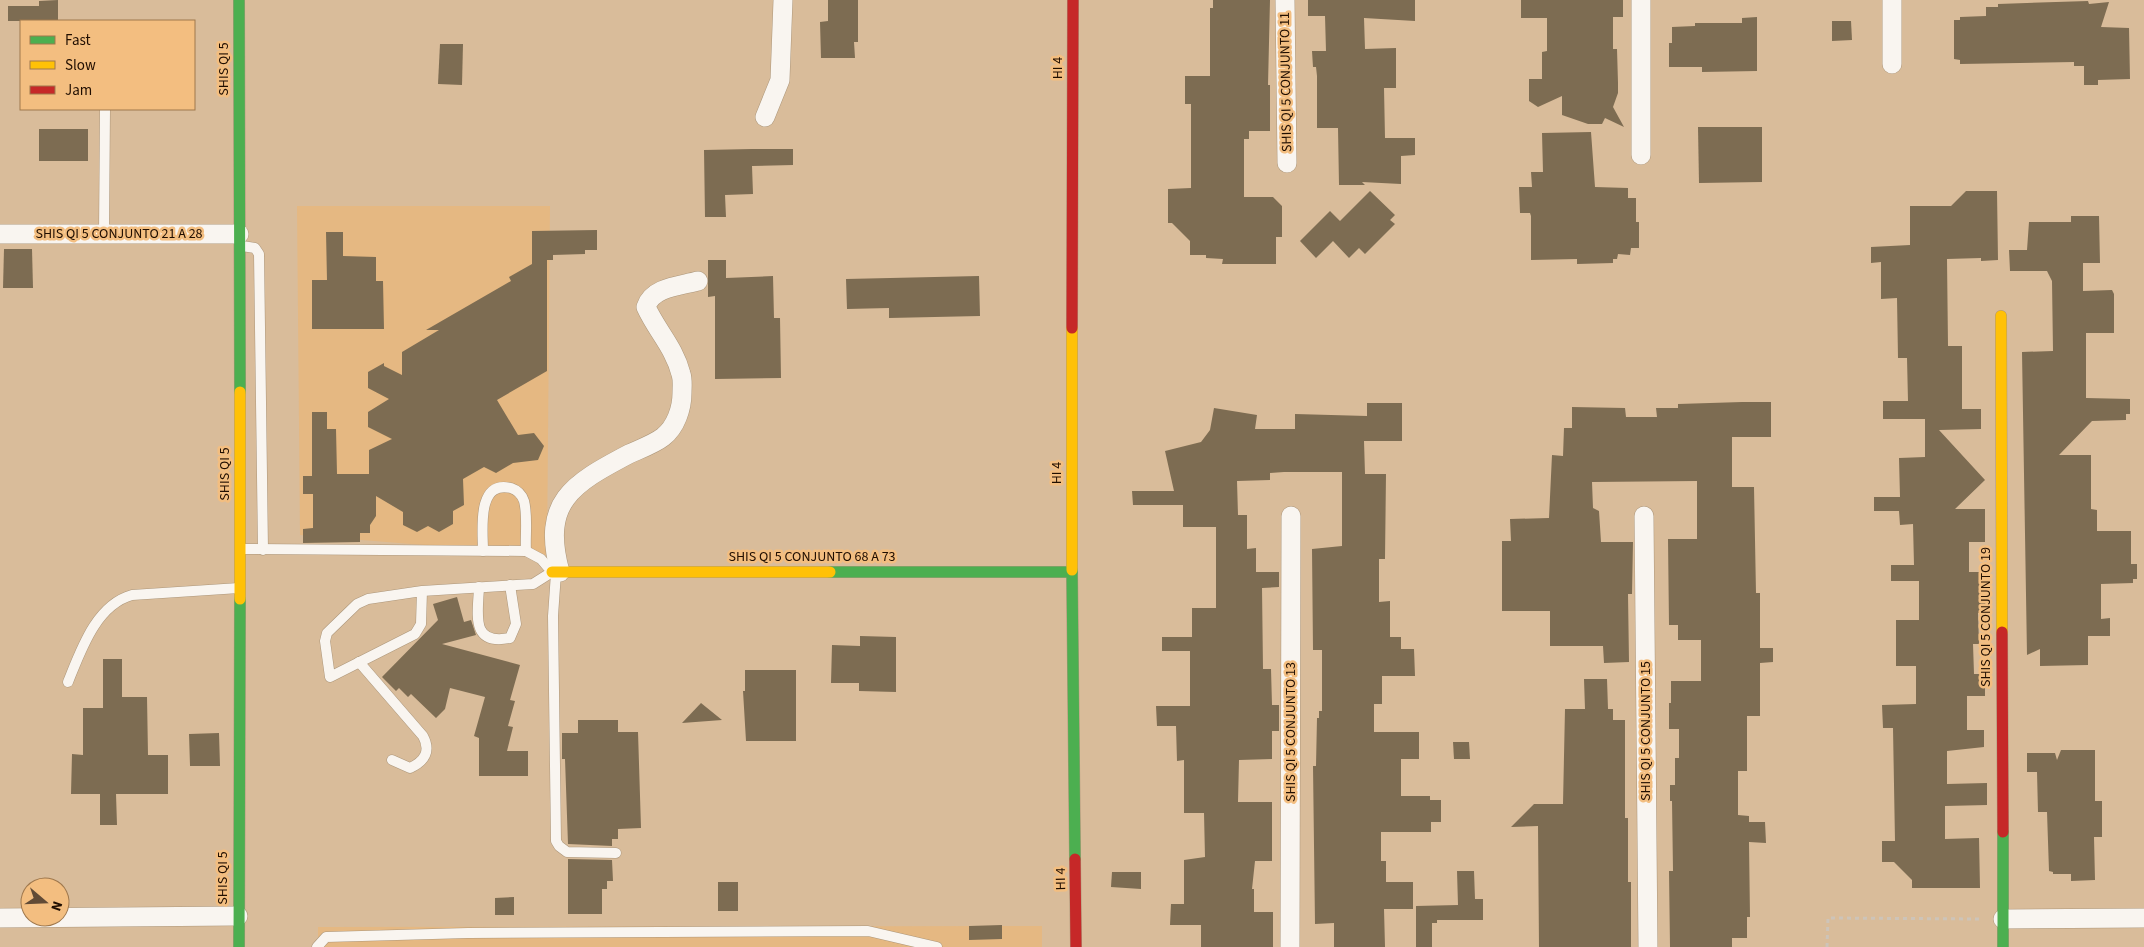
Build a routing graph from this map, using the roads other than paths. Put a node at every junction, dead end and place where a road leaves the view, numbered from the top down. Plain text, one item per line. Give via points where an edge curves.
1 (238, 0) edge
2 (783, 0) edge
3 (1073, 0) edge
4 (1285, 0) edge
5 (1641, 0) edge
6 (1892, 0) edge
7 (1892, 64) dead end
8 (105, 110) edge
9 (765, 117) dead end
10 (1641, 155) dead end
11 (1287, 164) dead end
12 (0, 234) edge
13 (104, 234) junction
14 (239, 240) junction
15 (698, 280) dead end
16 (2001, 316) dead end
17 (1290, 516) dead end
18 (1644, 516) dead end
19 (240, 549) junction
20 (263, 550) junction
21 (483, 551) junction
22 (526, 551) junction
23 (556, 572) junction
24 (1072, 572) junction
25 (510, 585) junction
26 (479, 586) junction
27 (240, 588) junction
28 (422, 591) junction
29 (360, 662) junction
30 (68, 682) dead end
31 (392, 760) dead end
32 (616, 853) dead end
33 (238, 916) junction
34 (0, 918) edge
35 (2144, 918) edge
36 (2003, 919) junction
37 (238, 947) edge
38 (317, 947) edge
39 (938, 947) edge
40 (1076, 947) edge
41 (1290, 947) edge
42 (1648, 947) edge
43 (2003, 947) edge

1 - 14 street, SHIS QI 5
2 - 9 street via 780,80
3 - 24 street, HI 4
4 - 11 street, SHIS QI 5 CONJUNTO 11
5 - 10 street
6 - 7 street
8 - 13 lane
12 - 13 street, SHIS QI 5 CONJUNTO 21 A 28
13 - 14 street, SHIS QI 5 CONJUNTO 21 A 28
14 - 19 street, SHIS QI 5
14 - 20 lane via 255,248 258,254
15 - 23 street via 654,293 646,307 673,349 682,376 682,404 675,422 664,437 572,489 557,515 553,532
16 - 36 street, SHIS QI 5 CONJUNTO 19
17 - 41 street, SHIS QI 5 CONJUNTO 13
18 - 42 street, SHIS QI 5 CONJUNTO 15
19 - 20 lane
19 - 27 street, SHIS QI 5
20 - 21 lane
21 - 22 lane
21 - 22 lane via 485,501 500,487 512,488 524,500
22 - 23 lane
23 - 24 street, SHIS QI 5 CONJUNTO 68 A 73
23 - 25 lane via 533,584
23 - 32 lane via 553,616 556,841 567,852
24 - 40 street, HI 4
25 - 26 lane
25 - 26 lane via 516,624 510,638 496,641 479,629
26 - 28 lane
27 - 30 lane via 121,598 104,612 81,650
27 - 33 street, SHIS QI 5
28 - 29 lane via 421,624 414,634
28 - 29 lane via 368,599 357,604 327,633 325,641 330,677
29 - 31 lane via 428,745 420,763 410,768
33 - 34 street
33 - 37 street, SHIS QI 5
35 - 36 street
36 - 43 street, SHIS QI 5 CONJUNTO 19
38 - 39 lane via 326,937 868,931

